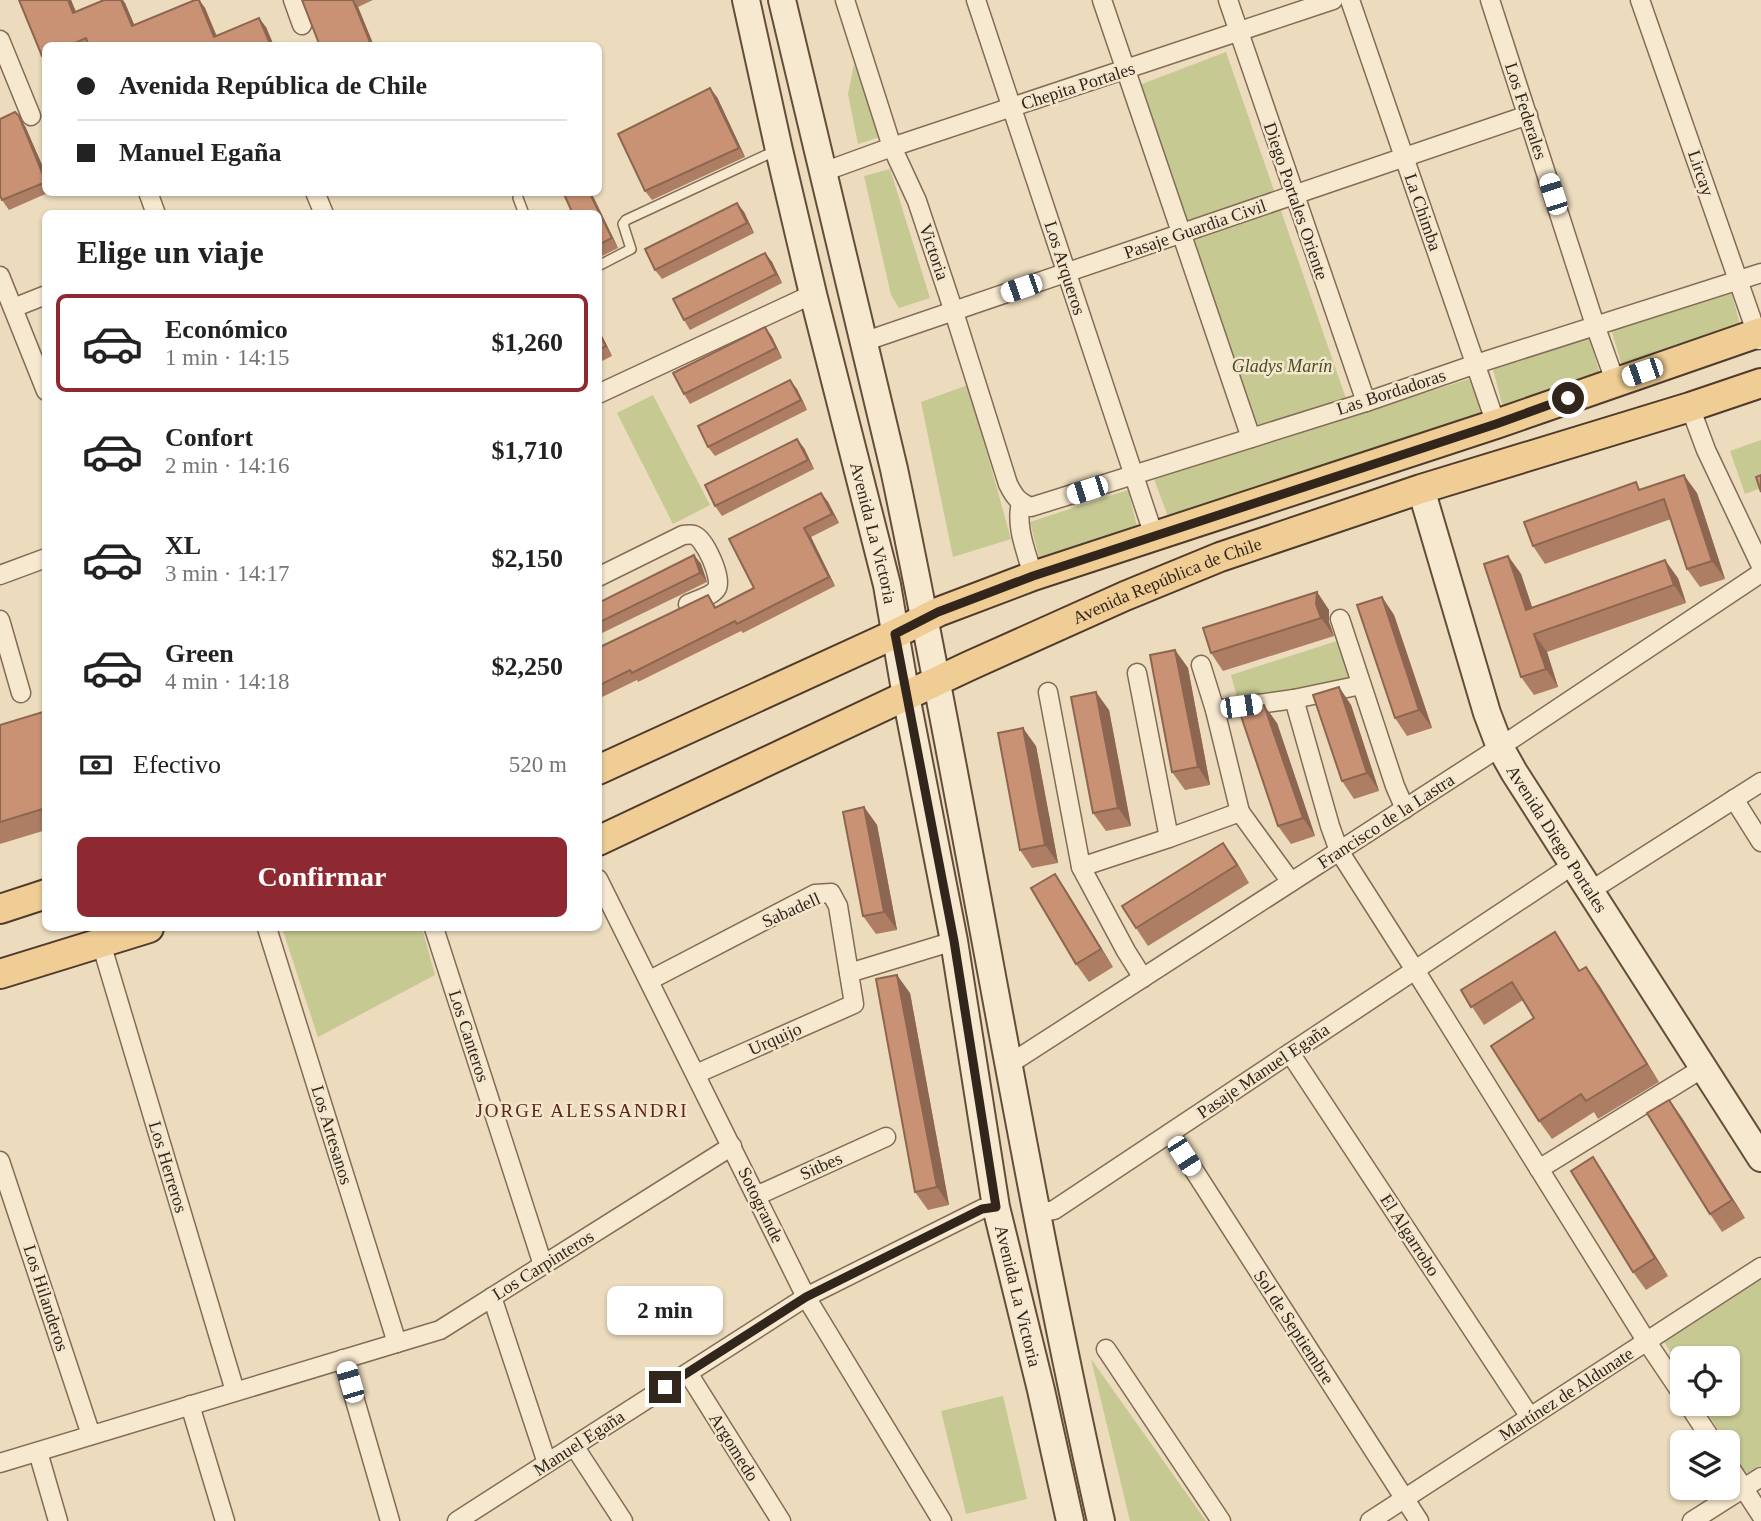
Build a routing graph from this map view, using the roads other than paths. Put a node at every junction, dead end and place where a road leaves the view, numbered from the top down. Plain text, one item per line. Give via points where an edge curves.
1 (293, 0) edge
2 (746, 0) edge
3 (782, 0) edge
4 (845, 0) edge
5 (976, 0) edge
6 (1102, 0) edge
7 (1228, 0) edge
8 (1333, 0) edge
9 (1350, 0) edge
10 (1490, 0) edge
11 (1640, 0) edge
12 (302, 25) dead end
13 (1239, 32) junction
14 (0, 40) edge
15 (1126, 69) junction
16 (1012, 108) junction
17 (1528, 115) junction
18 (31, 116) dead end
19 (892, 147) junction
20 (779, 150) junction
21 (1405, 157) junction
22 (823, 172) junction
23 (1294, 195) junction
24 (518, 198) dead end
25 (522, 210) edge
26 (1181, 233) junction
27 (602, 264) edge
28 (1066, 273) junction
29 (1761, 273) edge
30 (0, 276) edge
31 (1738, 281) junction
32 (813, 293) junction
33 (42, 297) edge
34 (13, 308) junction
35 (954, 312) junction
36 (1595, 325) junction
37 (1759, 337) edge
38 (863, 342) junction
39 (1476, 364) junction
40 (42, 381) edge
41 (1615, 381) junction
42 (1761, 383) edge
43 (602, 392) edge
44 (1366, 402) junction
45 (1690, 407) junction
46 (1496, 424) junction
47 (1251, 438) junction
48 (1133, 475) junction
49 (1421, 489) junction
50 (1021, 503) junction
51 (1153, 536) junction
52 (42, 559) edge
53 (1761, 565) edge
54 (1761, 573) edge
55 (0, 575) edge
56 (602, 575) edge
57 (1033, 576) junction
58 (668, 614) edge
59 (925, 619) junction
60 (1340, 619) dead end
61 (0, 620) edge
62 (895, 634) junction
63 (1201, 665) dead end
64 (1137, 673) dead end
65 (937, 682) junction
66 (1361, 685) junction
67 (1048, 692) dead end
68 (21, 693) dead end
69 (906, 696) junction
70 (1294, 699) junction
71 (1216, 710) junction
72 (1500, 747) junction
73 (602, 768) edge
74 (1761, 782) edge
75 (1734, 799) junction
76 (1405, 809) junction
77 (1240, 812) junction
78 (1169, 838) junction
79 (602, 840) edge
80 (1761, 842) edge
81 (1339, 851) junction
82 (1573, 865) junction
83 (1080, 867) junction
84 (1291, 882) junction
85 (602, 887) edge
86 (1590, 891) junction
87 (42, 895) edge
88 (0, 909) edge
89 (139, 931) edge
90 (268, 931) edge
91 (435, 931) edge
92 (954, 941) junction
93 (101, 943) junction
94 (1415, 970) junction
95 (849, 973) junction
96 (0, 974) edge
97 (1143, 978) junction
98 (650, 980) junction
99 (854, 1004) joint
100 (1290, 1054) junction
101 (1008, 1065) junction
102 (1703, 1068) junction
103 (696, 1074) junction
104 (1170, 1133) junction
105 (886, 1137) dead end
106 (732, 1146) junction
107 (1761, 1158) edge
108 (0, 1161) edge
109 (1539, 1169) junction
110 (756, 1196) junction
111 (996, 1207) junction
112 (1038, 1213) junction
113 (543, 1265) junction
114 (1761, 1268) edge
115 (492, 1297) junction
116 (806, 1297) junction
117 (1647, 1342) junction
118 (397, 1343) junction
119 (1106, 1349) dead end
120 (343, 1359) junction
121 (688, 1373) junction
122 (1670, 1376) edge
123 (235, 1391) junction
124 (190, 1405) junction
125 (1530, 1417) junction
126 (91, 1435) junction
127 (574, 1446) junction
128 (38, 1451) junction
129 (0, 1463) edge
130 (547, 1463) junction
131 (1761, 1478) edge
132 (1740, 1482) edge
133 (1744, 1488) junction
134 (1405, 1499) junction
135 (1761, 1515) edge
136 (464, 1519) edge
137 (58, 1521) edge
138 (225, 1521) edge
139 (390, 1521) edge
140 (623, 1521) edge
141 (781, 1521) edge
142 (942, 1521) edge
143 (1070, 1521) edge
144 (1101, 1521) edge
145 (1221, 1521) edge
146 (1370, 1521) edge
147 (1419, 1521) edge
148 (1692, 1521) edge

1 - 12 street
2 - 20 main road, Avenida La Victoria
3 - 22 main road, Avenida La Victoria
4 - 19 street, Victoria
5 - 16 street, Los Arqueros
6 - 15 street
7 - 13 street, Diego Portales Oriente
8 - 13 street, Chepita Portales
9 - 21 street, La Chimba
10 - 17 street, Los Federales
11 - 31 street, Lircay
13 - 15 street, Chepita Portales
13 - 23 street, Diego Portales Oriente
14 - 18 street
15 - 16 street, Chepita Portales
15 - 26 street
16 - 19 street, Chepita Portales
16 - 28 street, Los Arqueros
17 - 21 street, Pasaje Guardia Civil
17 - 36 street, Los Federales
19 - 22 street, Chepita Portales
19 - 35 street, Victoria via 917,201
20 - 27 lane via 626,220 623,224 631,248
20 - 32 main road, Avenida La Victoria
21 - 23 street, Pasaje Guardia Civil
21 - 39 street, La Chimba
22 - 38 main road, Avenida La Victoria
23 - 26 street, Pasaje Guardia Civil
23 - 44 street, Diego Portales Oriente
24 - 25 lane
26 - 28 street, Pasaje Guardia Civil
26 - 47 street
28 - 35 street, Pasaje Guardia Civil
28 - 48 street, Los Arqueros
29 - 31 street, Las Bordadoras
30 - 34 street
31 - 36 street, Las Bordadoras
31 - 37 street, Lircay
32 - 43 street
32 - 62 main road, Avenida La Victoria via 887,585
33 - 34 street
34 - 40 street
35 - 38 street, Pasaje Guardia Civil
35 - 50 street, Victoria via 1008,484
36 - 39 street, Las Bordadoras
36 - 41 street, Los Federales
37 - 41 main road
38 - 59 main road, Avenida La Victoria
39 - 44 street, Las Bordadoras
39 - 46 street, La Chimba
41 - 46 main road
42 - 45 main road, Avenida República de Chile
44 - 47 street, Las Bordadoras
45 - 49 main road, Avenida República de Chile
45 - 53 street
46 - 51 main road
47 - 48 street, Las Bordadoras
48 - 50 street, Las Bordadoras via 1031,507
48 - 51 street, Los Arqueros
49 - 65 main road, Avenida República de Chile via 1220,557
49 - 72 main road, Avenida Diego Portales
50 - 57 street via 1020,526
51 - 57 main road
52 - 55 street
54 - 72 street, Francisco de la Lastra
56 - 58 street via 682,535 694,535 705,544 718,586 715,592
57 - 59 main road
59 - 62 main road
59 - 65 main road, Avenida La Victoria
60 - 66 street
61 - 68 street
62 - 69 main road, Avenida La Victoria
62 - 73 main road
63 - 71 street
64 - 78 street
65 - 69 main road, Avenida República de Chile
65 - 101 main road, Avenida La Victoria
66 - 70 street
66 - 76 street
67 - 83 street
69 - 79 main road, Avenida República de Chile
69 - 92 main road, Avenida La Victoria
70 - 71 street
70 - 81 street
71 - 77 street
72 - 76 street, Francisco de la Lastra
72 - 82 main road, Avenida Diego Portales
74 - 75 street
75 - 80 street
75 - 86 street
76 - 81 street, Francisco de la Lastra
77 - 78 street
77 - 84 street
78 - 83 street
81 - 84 street, Francisco de la Lastra
81 - 94 street
82 - 86 main road, Avenida Diego Portales
82 - 94 street, Pasaje Manuel Egaña
83 - 97 street
84 - 97 street, Francisco de la Lastra
85 - 98 street, Sotogrande
86 - 102 main road, Avenida Diego Portales
87 - 88 main road
89 - 93 main road
90 - 118 street, Los Artesanos
91 - 113 street, Los Canteros
92 - 95 street
92 - 111 main road, Avenida La Victoria
93 - 96 main road
93 - 123 street, Los Herreros
94 - 100 street, Pasaje Manuel Egaña
94 - 109 street
95 - 98 street, Sabadell via 838,906 831,893 815,894
95 - 99 street, Sabadell
97 - 101 street, Francisco de la Lastra
98 - 103 street, Sotogrande
99 - 103 street, Urquijo
100 - 104 street, Pasaje Manuel Egaña
100 - 125 street, El Algarrobo
101 - 112 main road, Avenida La Victoria
102 - 107 main road, Avenida Diego Portales
102 - 109 street
103 - 106 street, Sotogrande
104 - 112 street, Pasaje Manuel Egaña via 1054,1210
104 - 134 street, Sol de Septiembre
105 - 110 street, Sitbes
106 - 110 street, Sotogrande
106 - 113 street, Los Carpinteros
108 - 126 street, Los Hilanderos
109 - 117 street
110 - 116 street, Sotogrande
111 - 116 street, Manuel Egaña via 982,1209
111 - 143 main road, Avenida La Victoria
112 - 144 main road, Avenida La Victoria
113 - 115 street, Los Carpinteros
114 - 117 street, Martínez de Aldunate
115 - 118 street, Los Carpinteros via 440,1330
115 - 130 street
116 - 121 street, Manuel Egaña
116 - 142 street, Sotogrande
117 - 122 street
117 - 125 street, Martínez de Aldunate
118 - 120 street, Los Carpinteros
119 - 145 street
120 - 123 street
120 - 139 street
121 - 127 street, Manuel Egaña
121 - 141 street, Argomedo
123 - 124 street
124 - 126 street
124 - 138 street
125 - 134 street, Martínez de Aldunate
126 - 128 street
127 - 130 street, Manuel Egaña
127 - 140 street
128 - 129 street
128 - 137 street
130 - 136 street, Manuel Egaña
131 - 133 street
132 - 133 street
133 - 135 street
133 - 148 street
134 - 146 street, Martínez de Aldunate
134 - 147 street, Sol de Septiembre

